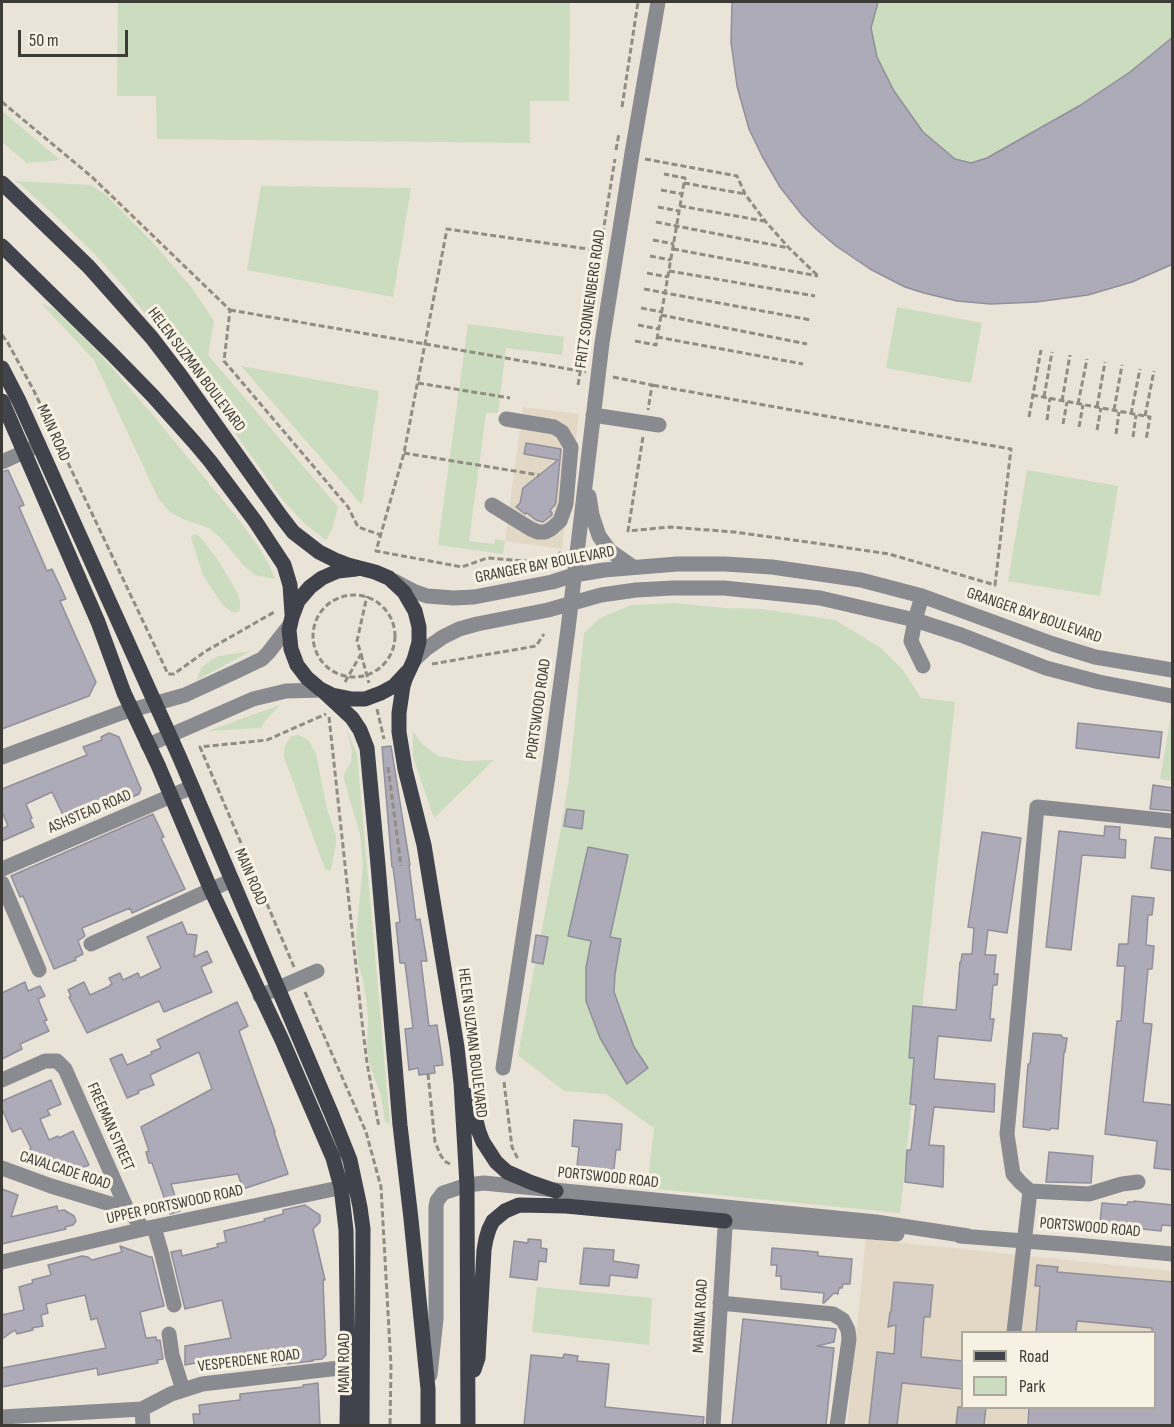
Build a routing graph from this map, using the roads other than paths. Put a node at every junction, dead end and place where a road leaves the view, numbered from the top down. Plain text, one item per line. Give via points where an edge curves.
1 (658, 2) edge
2 (2, 183) edge
3 (2, 246) edge
4 (2, 368) edge
5 (2, 402) edge
6 (593, 415) junction
7 (506, 419) dead end
8 (652, 424) road end
9 (39, 445) junction
10 (25, 452) junction
11 (2, 462) edge
12 (586, 475) junction
13 (492, 505) dead end
14 (633, 567) junction
15 (363, 570) junction
16 (574, 575) junction
17 (391, 580) junction
18 (922, 596) junction
19 (571, 603) junction
20 (291, 619) junction
21 (915, 620) junction
22 (411, 665) junction
23 (923, 666) dead end
24 (1173, 670) edge
25 (323, 691) junction
26 (1173, 696) edge
27 (156, 703) junction
28 (132, 710) junction
29 (170, 735) junction
30 (148, 745) junction
31 (2, 757) edge
32 (192, 786) junction
33 (171, 796) junction
34 (1173, 821) edge
35 (2, 869) edge
36 (232, 880) junction
37 (2, 883) edge
38 (211, 890) junction
39 (91, 944) dead end
40 (39, 970) dead end
41 (317, 971) dead end
42 (277, 988) junction
43 (260, 996) junction
44 (290, 1037) junction
45 (457, 1047) junction
46 (503, 1068) road end
47 (2, 1080) edge
48 (2, 1168) edge
49 (1138, 1182) dead end
50 (467, 1185) junction
51 (348, 1186) junction
52 (556, 1191) junction
53 (1030, 1191) junction
54 (127, 1209) junction
55 (726, 1214) junction
56 (149, 1228) junction
57 (1024, 1241) junction
58 (1173, 1254) edge
59 (2, 1262) edge
60 (720, 1303) junction
61 (174, 1305) dead end
62 (1014, 1331) edge
63 (169, 1334) dead end
64 (355, 1367) junction
65 (468, 1387) junction
66 (428, 1389) junction
67 (183, 1390) junction
68 (142, 1410) junction
69 (2, 1417) edge
70 (143, 1425) edge
71 (347, 1425) edge
72 (362, 1425) edge
73 (428, 1425) edge
74 (468, 1425) edge
75 (713, 1425) edge
76 (837, 1425) edge

1 - 6 street, FRITZ SONNENBERG ROAD
2 - 15 main road, HELEN SUZMAN BOULEVARD via 89,267 144,329 293,532 319,552
3 - 20 main road via 120,362 210,461 284,565 290,585
4 - 9 main road, MAIN ROAD
5 - 10 main road, MAIN ROAD
6 - 8 street
6 - 12 street, FRITZ SONNENBERG ROAD
7 - 13 street via 554,427 562,432 571,447 566,504 560,521 545,532 531,529
9 - 10 street
9 - 27 main road, MAIN ROAD
10 - 11 street
10 - 28 main road, MAIN ROAD
12 - 14 street via 591,515 599,536 610,551
12 - 16 street, FRITZ SONNENBERG ROAD
14 - 16 street, GRANGER BAY BOULEVARD
14 - 18 street, GRANGER BAY BOULEVARD via 772,567 861,580
15 - 17 main road, HELEN SUZMAN BOULEVARD
15 - 20 main road, HELEN SUZMAN BOULEVARD via 338,571 322,578 304,593
16 - 17 street, GRANGER BAY BOULEVARD via 454,598 421,594
16 - 19 street, FRITZ SONNENBERG ROAD
17 - 22 main road, HELEN SUZMAN BOULEVARD via 408,597 417,617 419,639
18 - 21 street
18 - 24 street, GRANGER BAY BOULEVARD via 1095,657
19 - 21 street via 636,590 724,588 820,598
19 - 22 street via 459,629 436,641
19 - 46 street, PORTSWOOD ROAD
20 - 25 main road via 290,644 297,665
20 - 27 street via 262,659
21 - 23 street via 911,641
21 - 26 street via 1046,668
22 - 25 main road via 392,687 369,698 349,699
22 - 45 main road, HELEN SUZMAN BOULEVARD via 400,702 399,732 424,845
25 - 29 street via 270,693
25 - 66 main road via 352,718 367,748
27 - 28 street
27 - 29 main road, MAIN ROAD
28 - 30 main road, MAIN ROAD
28 - 31 street
29 - 30 street
29 - 32 main road, MAIN ROAD
30 - 33 main road, MAIN ROAD
32 - 33 street, ASHSTEAD ROAD
32 - 36 main road, MAIN ROAD
33 - 35 street, ASHSTEAD ROAD
33 - 38 main road, MAIN ROAD
34 - 53 street via 1037,807 1007,1134 1013,1174
36 - 38 street
36 - 42 main road, MAIN ROAD
37 - 40 street
38 - 39 street
38 - 43 main road, MAIN ROAD
41 - 42 street
42 - 43 street
42 - 44 main road, MAIN ROAD
43 - 44 main road, MAIN ROAD
44 - 51 main road, MAIN ROAD via 333,1158
45 - 50 main road, HELEN SUZMAN BOULEVARD
45 - 52 main road via 472,1091 476,1124 489,1152 507,1172
47 - 54 street, FREEMAN STREET via 45,1061 57,1061 65,1069
48 - 54 street, CAVALCADE ROAD
49 - 53 street via 1089,1194
50 - 52 street, PORTSWOOD ROAD via 484,1183
50 - 65 main road, HELEN SUZMAN BOULEVARD
50 - 66 street, PORTSWOOD ROAD via 443,1193 437,1201 436,1320
51 - 56 street, UPPER PORTSWOOD ROAD
51 - 64 main road, MAIN ROAD via 346,1230
52 - 55 street, PORTSWOOD ROAD
53 - 57 street
54 - 56 street, CAVALCADE ROAD
55 - 57 street, PORTSWOOD ROAD via 876,1233
55 - 60 street, MARINA ROAD
55 - 65 main road via 519,1205 505,1211 493,1221 486,1239 478,1358
56 - 59 street, UPPER PORTSWOOD ROAD
56 - 61 street via 162,1255
57 - 58 street, PORTSWOOD ROAD
57 - 62 street
60 - 75 street, MARINA ROAD
60 - 76 street via 833,1314 843,1320 849,1339
63 - 67 street
64 - 67 street, VESPERDENE ROAD via 202,1384
64 - 71 main road, MAIN ROAD
64 - 72 main road, MAIN ROAD
65 - 74 main road, HELEN SUZMAN BOULEVARD
66 - 73 main road
67 - 68 street, VESPERDENE ROAD
68 - 69 street, VESPERDENE ROAD
68 - 70 street

